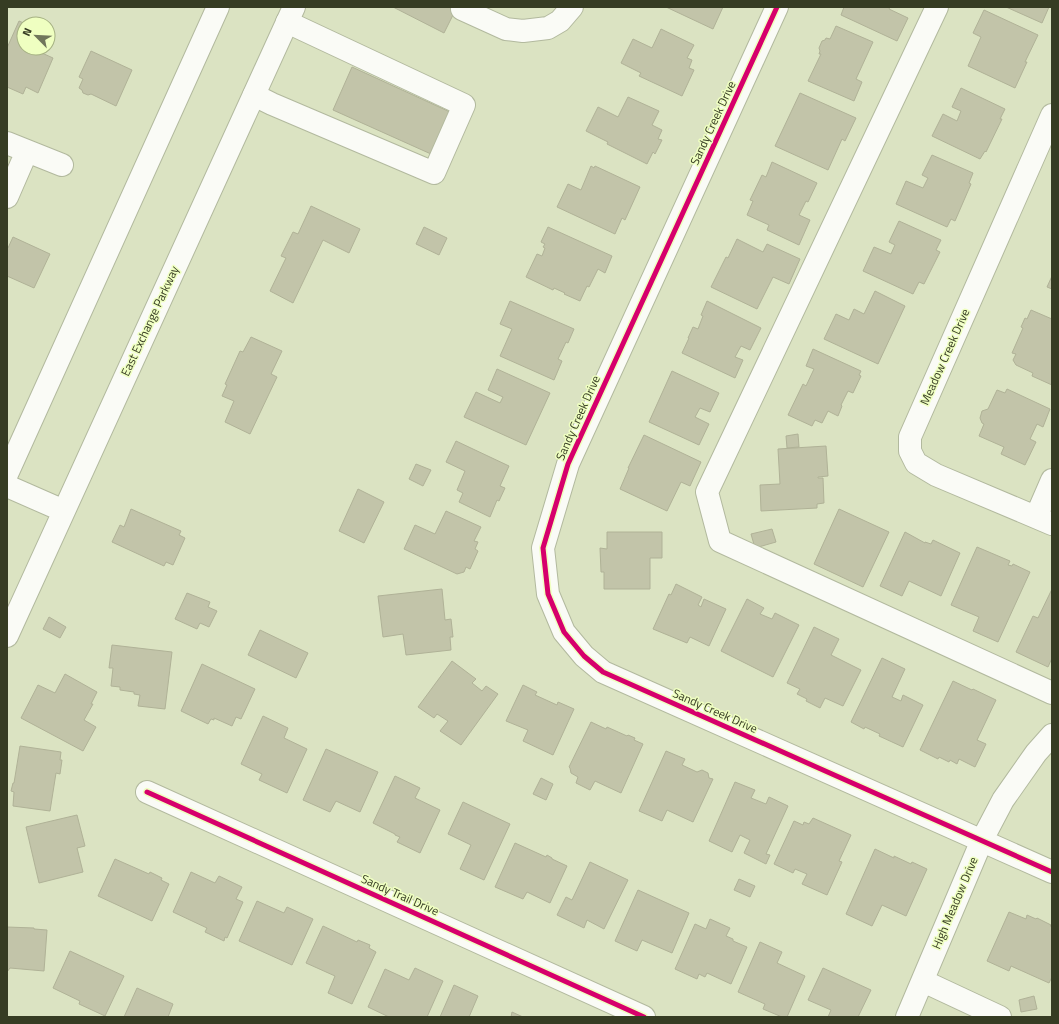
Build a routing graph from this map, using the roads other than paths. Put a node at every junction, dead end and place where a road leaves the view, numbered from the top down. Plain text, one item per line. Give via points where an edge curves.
1 (218, 7) edge
2 (572, 7) edge
3 (777, 7) edge
4 (937, 7) edge
5 (462, 9) dead end
6 (290, 15) edge
7 (254, 95) junction
8 (1052, 115) edge
9 (17, 147) edge
10 (62, 165) dead end
11 (7, 197) edge
12 (7, 474) edge
13 (1052, 480) edge
14 (7, 486) edge
15 (64, 511) junction
16 (1044, 520) edge
17 (7, 636) edge
18 (1052, 693) edge
19 (1052, 735) edge
20 (147, 792) dead end
21 (982, 840) junction
22 (1052, 872) edge
23 (923, 981) junction
24 (644, 1017) edge
25 (907, 1017) edge
26 (1000, 1017) edge

1 - 12 street
2 - 5 street via 560,21 548,28 523,31 506,29
3 - 21 street, Sandy Creek Drive via 568,464 543,548 548,594 564,632 584,656 603,672
4 - 18 street via 707,492 720,541
6 - 7 street, East Exchange Parkway
6 - 7 street via 464,105 434,173
7 - 15 street, East Exchange Parkway
8 - 16 street, Meadow Creek Drive via 910,437 910,451 916,463 936,476
9 - 10 street
9 - 11 street
13 - 16 street
14 - 15 street
15 - 17 street, East Exchange Parkway
19 - 21 street, High Meadow Drive via 1003,800
20 - 24 street, Sandy Trail Drive
21 - 22 street, Sandy Creek Drive
21 - 23 street, High Meadow Drive
23 - 25 street, High Meadow Drive
23 - 26 street

